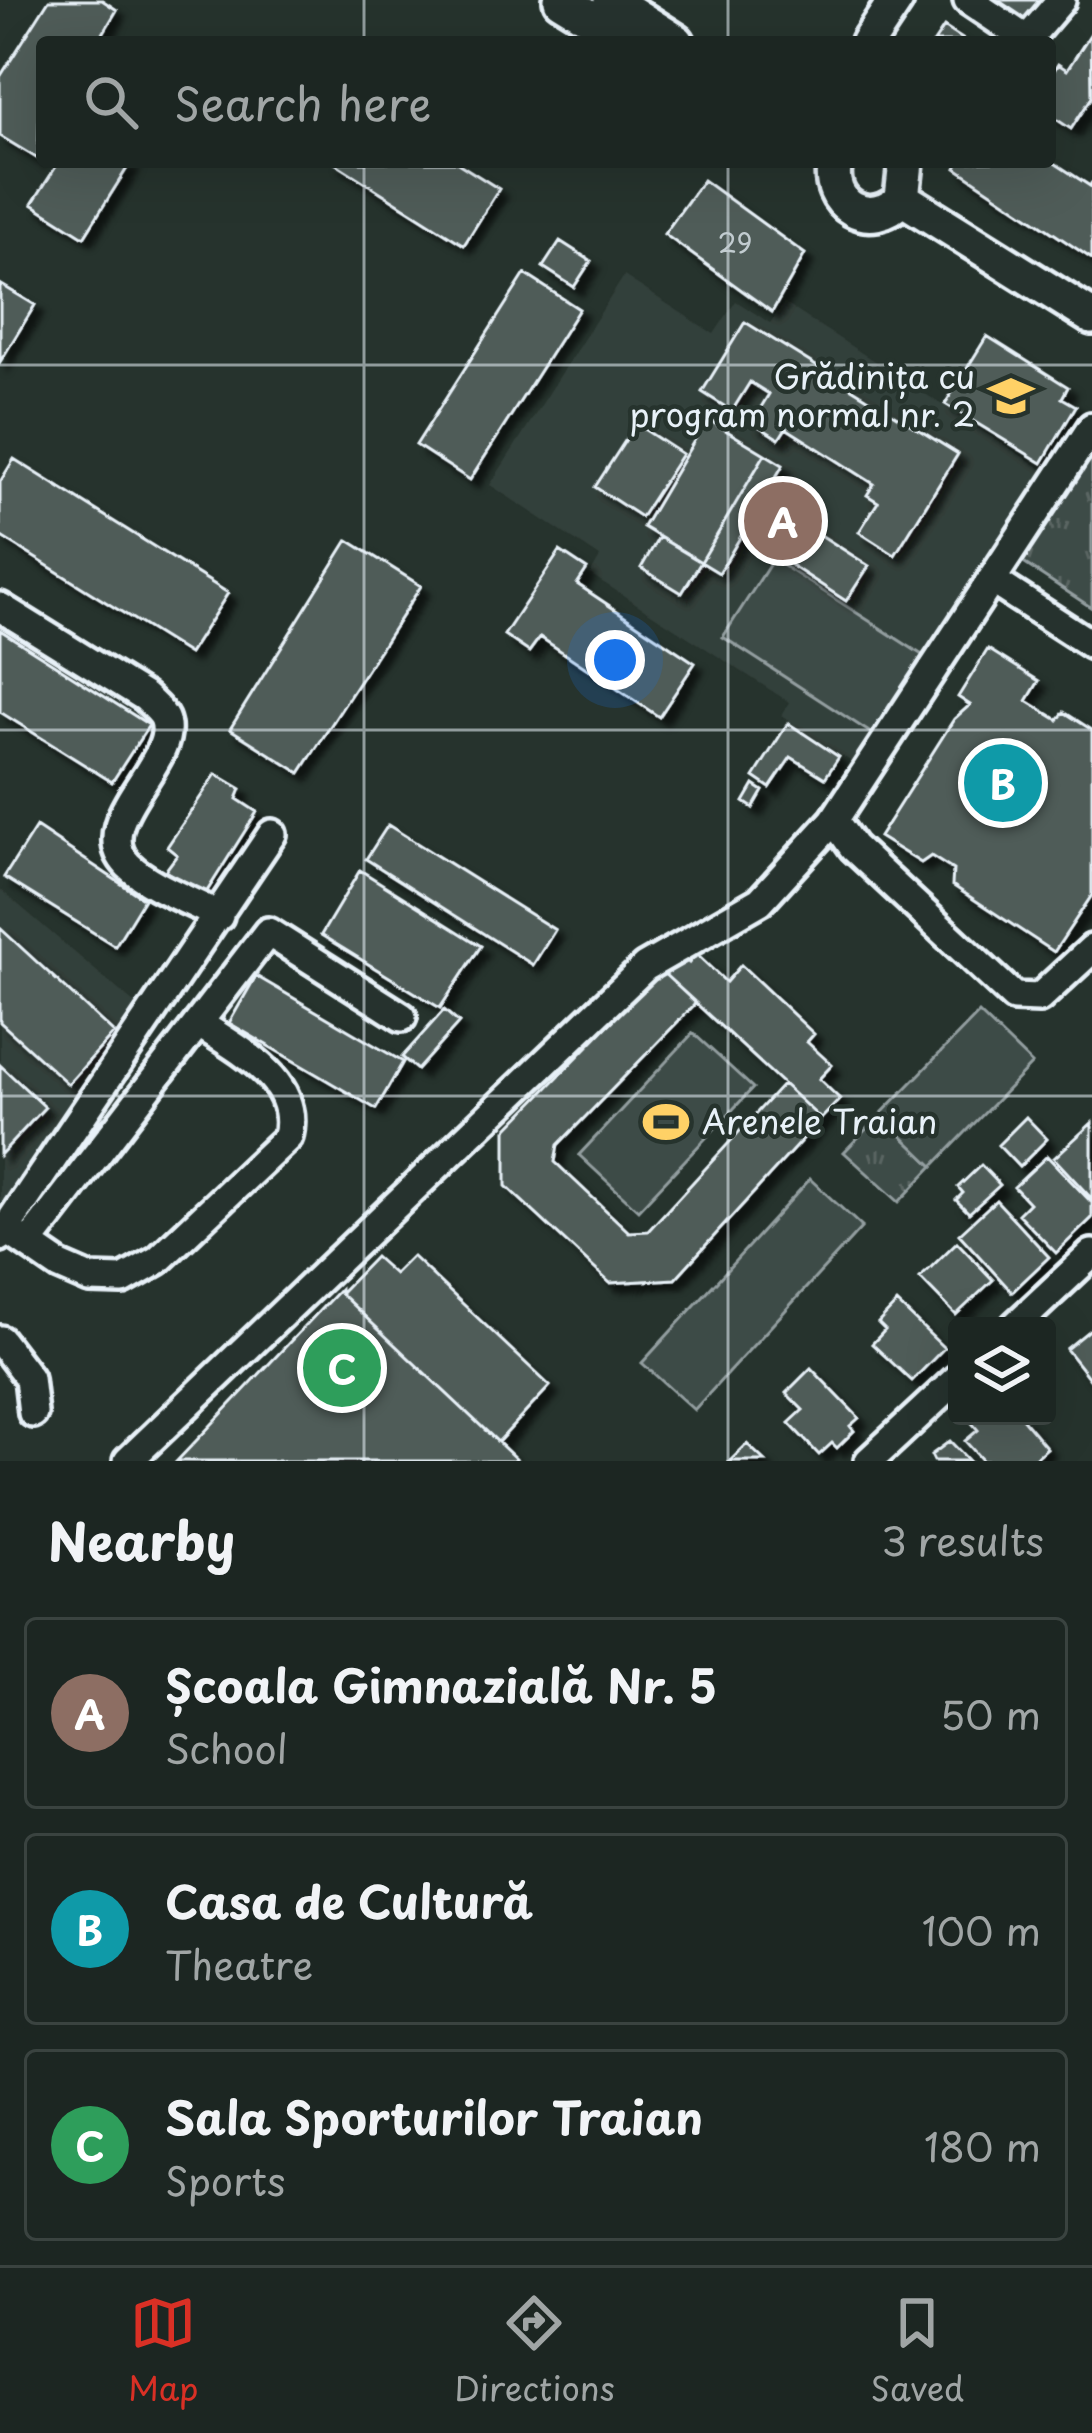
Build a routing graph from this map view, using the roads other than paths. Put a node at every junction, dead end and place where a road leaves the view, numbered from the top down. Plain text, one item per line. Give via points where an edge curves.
1 (561, 0) edge
2 (611, 0) edge
3 (968, 0) edge
4 (1061, 0) edge
5 (651, 36) edge
6 (827, 168) edge
7 (908, 168) edge
8 (902, 198) junction
9 (1092, 316) edge
10 (1092, 428) edge
11 (993, 581) junction
12 (0, 607) edge
13 (1092, 646) edge
14 (834, 820) junction
15 (272, 834) dead end
16 (219, 916) junction
17 (1092, 950) edge
18 (402, 1017) dead end
19 (200, 1024) junction
20 (11, 1237) edge
21 (1092, 1254) edge
22 (1025, 1317) edge
23 (0, 1340) edge
24 (948, 1387) edge
25 (33, 1414) dead end
26 (128, 1461) edge
27 (869, 1461) edge

1 - 5 main road
2 - 5 main road
3 - 4 street via 1031,35
6 - 8 main road via 844,204 860,214 888,211
7 - 8 main road
8 - 9 main road
10 - 11 street
11 - 13 street
11 - 14 street
12 - 16 street via 164,716 166,735 118,827 118,847 129,866
14 - 17 street via 1014,997 1039,998
14 - 26 street via 760,901 645,967
15 - 16 street
16 - 20 street
18 - 19 street via 268,932
19 - 20 street
19 - 20 street via 284,1089 294,1113 288,1137 158,1260 123,1280 91,1279
21 - 22 street
23 - 25 street via 29,1378
24 - 27 street

